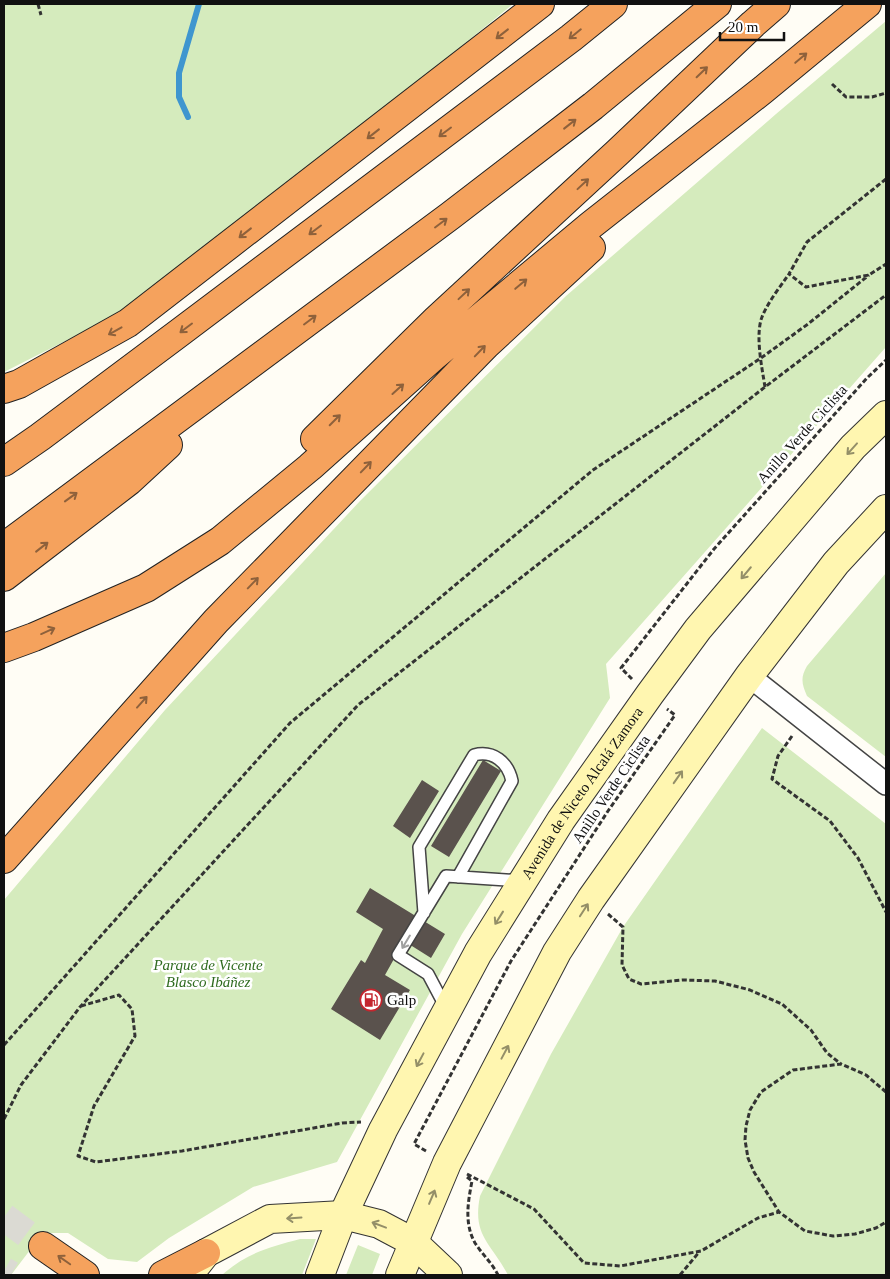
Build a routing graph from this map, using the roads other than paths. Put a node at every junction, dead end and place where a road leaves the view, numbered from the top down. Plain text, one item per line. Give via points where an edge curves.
1 (540, 4) edge
2 (612, 4) edge
3 (716, 4) edge
4 (776, 4) edge
5 (867, 4) edge
6 (764, 89) junction
7 (271, 350) junction
8 (4, 389) edge
9 (886, 415) edge
10 (4, 462) edge
11 (886, 509) edge
12 (4, 547) edge
13 (4, 577) edge
14 (91, 611) junction
15 (4, 648) edge
16 (749, 676) junction
17 (110, 738) junction
18 (886, 784) edge
19 (4, 835) edge
20 (4, 858) edge
21 (458, 877) junction
22 (523, 881) junction
23 (424, 913) junction
24 (447, 1010) junction
25 (343, 1215) junction
26 (413, 1242) junction
27 (43, 1246) tunnel mouth
28 (206, 1253) junction
29 (85, 1275) edge
30 (163, 1275) edge
31 (189, 1275) edge
32 (320, 1275) edge
33 (400, 1275) edge
34 (448, 1275) edge

1 -> 8 highway via 128,323 19,384
2 -> 10 highway via 172,339
7 -> 3 highway via 593,106
14 -> 4 highway via 168,563 274,479 437,319
6 -> 5 highway
14 -> 6 highway via 146,588 220,541 584,231
17 -> 6 highway via 216,621 486,345
12 -> 7 highway
13 -> 7 highway via 129,481
9 -> 22 street, Avenida de Niceto Alcalá Zamora via 853,447 698,629 561,820
11 - 16 street via 836,563
15 -> 14 highway
16 - 18 street
26 -> 16 street via 447,1163 557,952
17 - 19 highway
17 - 20 highway
21 - 22 lane
21 - 23 lane via 446,876
21 - 23 lane via 512,780 504,764 489,754 474,756 419,847
22 -> 24 street, Avenida de Niceto Alcalá Zamora
23 -> 24 lane via 398,955 428,974
24 -> 25 street, Avenida de Niceto Alcalá Zamora via 383,1130
26 -> 25 street via 379,1224
25 -> 28 street via 270,1220
25 - 32 street, Avenida de Niceto Alcalá Zamora
26 - 33 street
26 - 34 street
29 -> 27 highway
28 - 30 highway
28 - 31 street

